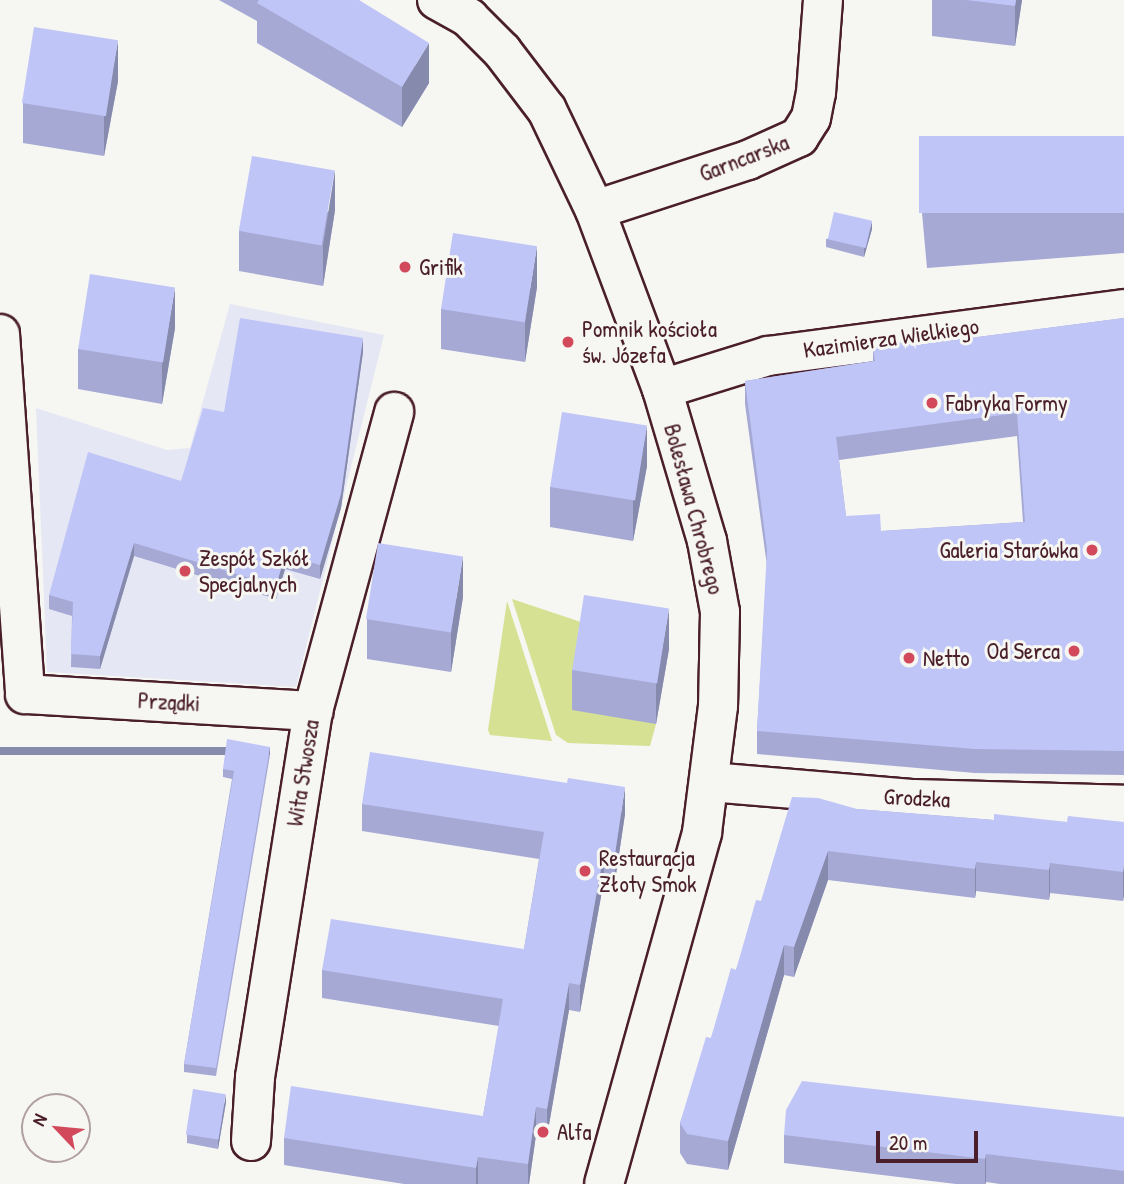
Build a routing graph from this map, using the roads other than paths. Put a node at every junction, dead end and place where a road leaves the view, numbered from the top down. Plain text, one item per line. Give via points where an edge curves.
1 (437, 0) edge
2 (823, 0) edge
3 (474, 9) edge
4 (595, 210) junction
5 (1124, 309) edge
6 (0, 334) edge
7 (662, 389) junction
8 (394, 412) dead end
9 (313, 711) junction
10 (710, 782) junction
11 (1124, 805) edge
12 (251, 1141) dead end
13 (605, 1184) edge

1 - 3 street, Bolesława Chrobrego
2 - 4 street, Garncarska via 817,93 811,118 799,137 748,159
3 - 4 street, Bolesława Chrobrego via 547,110
4 - 7 street, Bolesława Chrobrego
5 - 7 street, Kazimierza Wielkiego via 768,356
6 - 9 street, Prządki via 25,694
7 - 10 street, Bolesława Chrobrego via 707,541 720,612
8 - 9 street, Wita Stwosza
9 - 12 street, Wita Stwosza via 255,1077
10 - 11 street, Grodzka via 914,800
10 - 13 street, Bolesława Chrobrego via 683,912

